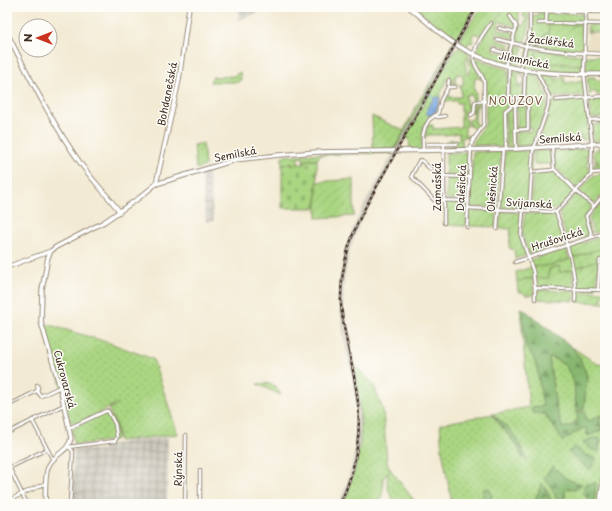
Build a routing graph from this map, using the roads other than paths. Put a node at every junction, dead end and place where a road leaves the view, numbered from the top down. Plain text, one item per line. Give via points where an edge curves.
1 (189, 7) edge
2 (409, 7) edge
3 (547, 7) edge
4 (586, 7) edge
5 (546, 11) junction
6 (586, 12) junction
7 (605, 12) edge
8 (510, 16) dead end
9 (538, 22) dead end
10 (491, 23) dead end
11 (546, 23) junction
12 (586, 24) junction
13 (605, 24) edge
14 (499, 28) dead end
15 (515, 32) junction
16 (7, 33) edge
17 (497, 39) dead end
18 (512, 43) junction
19 (526, 47) junction
20 (494, 50) dead end
21 (585, 53) junction
22 (473, 54) junction
23 (509, 54) junction
24 (605, 54) edge
25 (508, 67) junction
26 (520, 70) junction
27 (525, 71) junction
28 (537, 72) junction
29 (585, 74) junction
30 (605, 74) edge
31 (449, 80) dead end
32 (448, 87) junction
33 (454, 87) dead end
34 (605, 96) edge
35 (588, 97) junction
36 (504, 98) dead end
37 (508, 98) junction
38 (512, 99) junction
39 (524, 99) junction
40 (484, 100) junction
41 (556, 100) dead end
42 (528, 104) junction
43 (514, 105) junction
44 (471, 115) dead end
45 (434, 116) junction
46 (445, 116) dead end
47 (605, 119) edge
48 (590, 120) junction
49 (515, 130) junction
50 (605, 143) edge
51 (428, 144) dead end
52 (444, 144) junction
53 (457, 144) dead end
54 (592, 144) junction
55 (552, 147) junction
56 (534, 148) junction
57 (504, 149) junction
58 (516, 149) junction
59 (471, 150) junction
60 (423, 151) junction
61 (445, 151) junction
62 (554, 169) junction
63 (532, 172) junction
64 (605, 172) edge
65 (592, 173) junction
66 (445, 176) junction
67 (470, 177) junction
68 (156, 184) junction
69 (576, 191) junction
70 (605, 198) edge
71 (445, 201) junction
72 (468, 201) junction
73 (594, 206) junction
74 (468, 208) junction
75 (499, 209) junction
76 (523, 211) junction
77 (529, 211) junction
78 (120, 212) junction
79 (556, 212) junction
80 (444, 223) dead end
81 (467, 227) dead end
82 (497, 229) dead end
83 (605, 233) edge
84 (592, 236) junction
85 (567, 245) junction
86 (51, 251) junction
87 (528, 257) junction
88 (600, 260) dead end
89 (515, 262) dead end
90 (7, 267) edge
91 (535, 288) junction
92 (576, 290) junction
93 (598, 290) junction
94 (605, 290) edge
95 (535, 299) dead end
96 (575, 301) dead end
97 (37, 385) dead end
98 (60, 387) junction
99 (37, 391) junction
100 (64, 405) junction
101 (7, 406) edge
102 (32, 420) junction
103 (69, 428) junction
104 (7, 433) edge
105 (186, 435) dead end
106 (68, 447) junction
107 (47, 449) junction
108 (53, 460) junction
109 (7, 463) edge
110 (605, 466) edge
111 (8, 468) edge
112 (200, 470) dead end
113 (46, 483) junction
114 (22, 494) junction
115 (7, 501) edge
116 (27, 504) edge
117 (45, 504) edge
118 (70, 504) edge
119 (185, 504) edge
120 (200, 504) edge
121 (600, 504) edge

1 - 68 street, Bohdanečská via 179,80
2 - 22 street, Jilemnická via 450,40
3 - 5 street
4 - 6 street
5 - 6 street
5 - 11 street
5 - 19 street via 530,11 530,31
6 - 7 street
6 - 12 street
8 - 15 street via 516,25
9 - 11 street
10 - 22 street
11 - 12 street
12 - 13 street
12 - 21 street
14 - 15 street
15 - 18 street
16 - 78 street via 68,144 82,166
17 - 18 street, Žacléřská
18 - 19 street, Žacléřská
18 - 23 street
19 - 21 street, Žacléřská
19 - 26 street
20 - 23 street
21 - 24 street, Žacléřská
21 - 29 street
22 - 25 street, Jilemnická
22 - 40 street, Dalešická via 474,63 484,81
23 - 25 street
25 - 26 street, Jilemnická
25 - 37 street
26 - 27 street, Jilemnická
27 - 28 street, Jilemnická
27 - 39 street
28 - 29 street, Jilemnická
28 - 56 street via 549,96 548,107
29 - 30 street, Jilemnická
29 - 35 street
31 - 32 street
32 - 33 street
32 - 45 street via 438,113
34 - 35 street
35 - 41 street
35 - 48 street
36 - 37 street
37 - 38 street
38 - 39 street
38 - 43 street
39 - 42 street
40 - 44 street via 475,102 474,113
40 - 59 street, Dalešická via 483,127 474,136
42 - 43 street
42 - 49 street via 528,129
43 - 49 street
43 - 57 street, Olešnická via 505,111
45 - 46 street
45 - 60 street via 424,131
47 - 48 street
48 - 54 street
49 - 58 street
50 - 54 street, Semilská
51 - 52 street
52 - 53 street
52 - 61 street
54 - 55 street, Semilská
54 - 65 street
55 - 56 street, Semilská
55 - 62 street
56 - 58 street, Semilská
56 - 63 street
57 - 58 street, Semilská
57 - 59 street, Semilská
57 - 75 street, Olešnická
59 - 61 street, Semilská
59 - 67 street, Dalešická
60 - 61 street, Semilská
60 - 68 street, Semilská via 316,152 245,159
61 - 66 street, Zamašská
62 - 63 street
62 - 69 street
63 - 77 street
64 - 65 street
65 - 69 street, Svijanská
66 - 67 street
66 - 71 street, Zamašská
66 - 71 street via 437,176 421,160 412,174 434,200
67 - 72 street, Dalešická
68 - 78 street, Semilská
69 - 73 street
69 - 79 street, Svijanská
70 - 73 street via 601,198
71 - 72 street
71 - 80 street, Zamašská
72 - 74 street, Dalešická
73 - 84 street via 586,216
74 - 75 street, Svijanská
74 - 81 street, Dalešická
75 - 76 street, Svijanská
75 - 82 street, Olešnická
76 - 77 street, Svijanská
76 - 87 street via 521,236
77 - 79 street, Svijanská
78 - 86 street, Semilská
79 - 85 street
83 - 84 street, Hrušovická
84 - 85 street, Hrušovická
85 - 87 street, Hrušovická
85 - 92 street
86 - 90 street, Semilská
86 - 98 street, Cukrovarská via 42,290 41,322
87 - 89 street, Hrušovická
87 - 91 street
88 - 93 street
91 - 92 street
91 - 95 street
92 - 93 street
92 - 96 street
93 - 94 street
97 - 99 street
98 - 99 street via 42,396
98 - 100 street, Cukrovarská
99 - 101 street
100 - 102 street
100 - 103 street, Cukrovarská
102 - 104 street
102 - 107 street
103 - 106 street, Cukrovarská
103 - 106 street via 108,411 115,424 117,437 115,441
105 - 119 street, Rýnská
106 - 108 street
106 - 118 street via 73,452
107 - 108 street
107 - 111 street
108 - 113 street via 47,470
109 - 111 street
110 - 121 street
111 - 114 street
112 - 120 street
113 - 114 street
113 - 117 street
114 - 115 street
114 - 116 street

